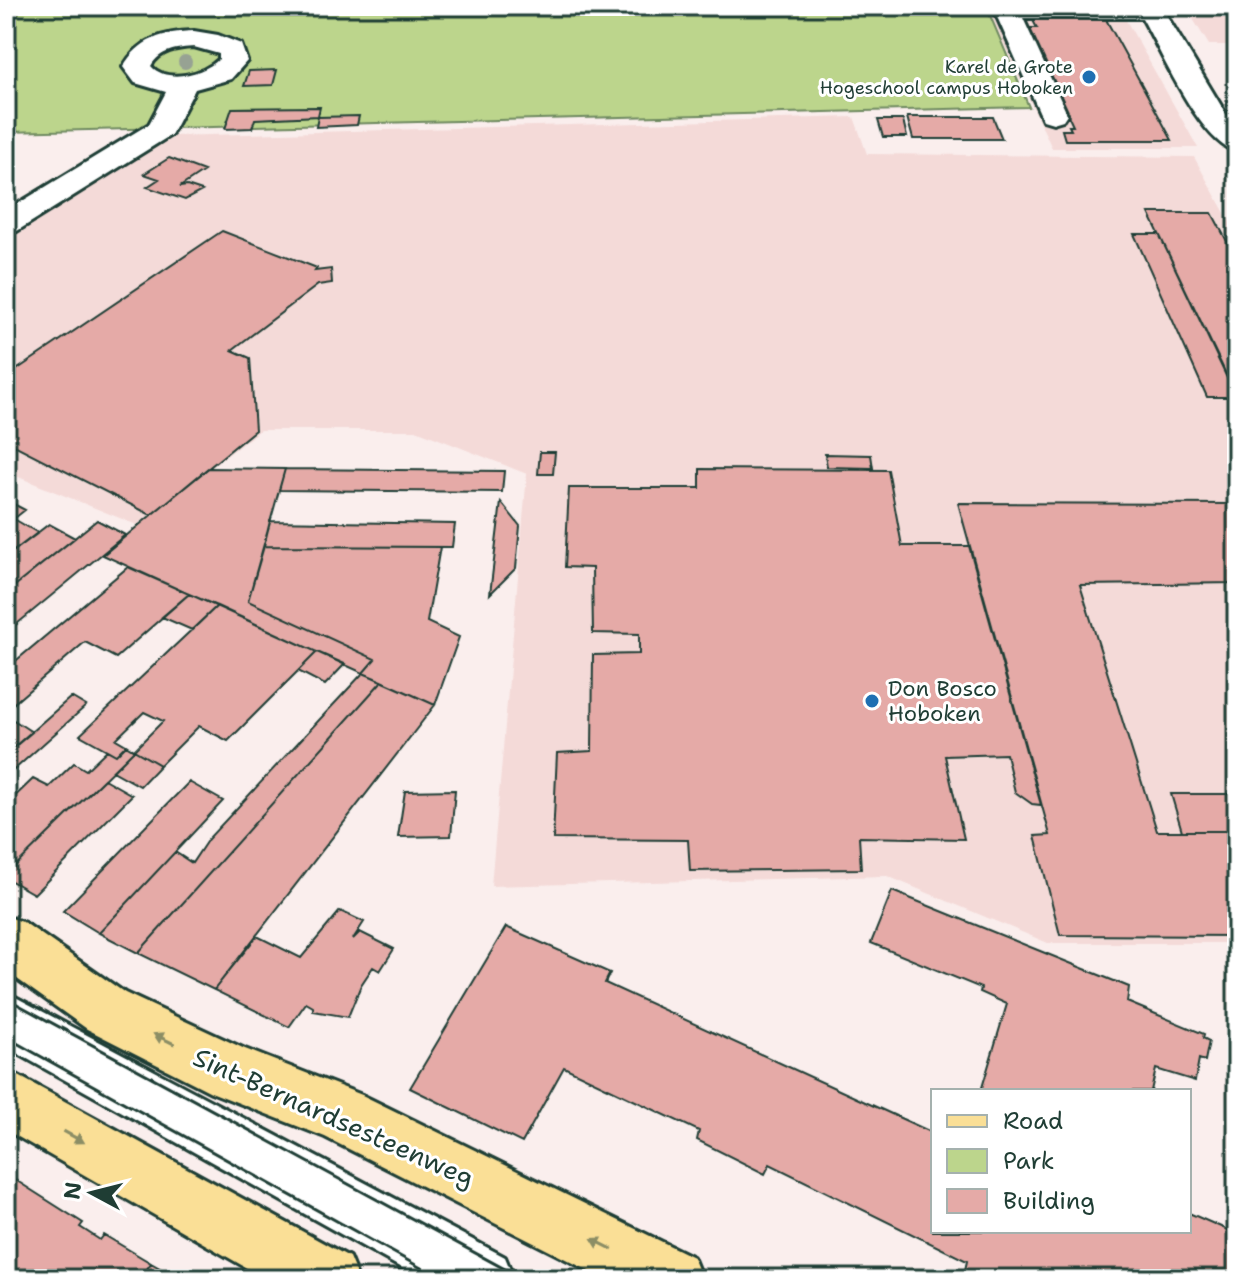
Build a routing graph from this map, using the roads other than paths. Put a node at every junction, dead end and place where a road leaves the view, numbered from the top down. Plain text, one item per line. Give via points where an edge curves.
1 (1149, 8) edge
2 (184, 83) dead end
3 (1053, 114) dead end
4 (1237, 143) edge
5 (6, 224) edge
6 (6, 940) edge
7 (6, 1018) edge
8 (6, 1098) edge
9 (327, 1279) edge
10 (483, 1279) edge
11 (671, 1279) edge

1 - 3 street via 1007,10
1 - 4 street via 1217,124
2 - 5 street via 161,129
11 -> 6 main road, Sint-Bernardsesteenweg via 342,1115 231,1072 106,1011
7 - 10 street
8 -> 9 main road

